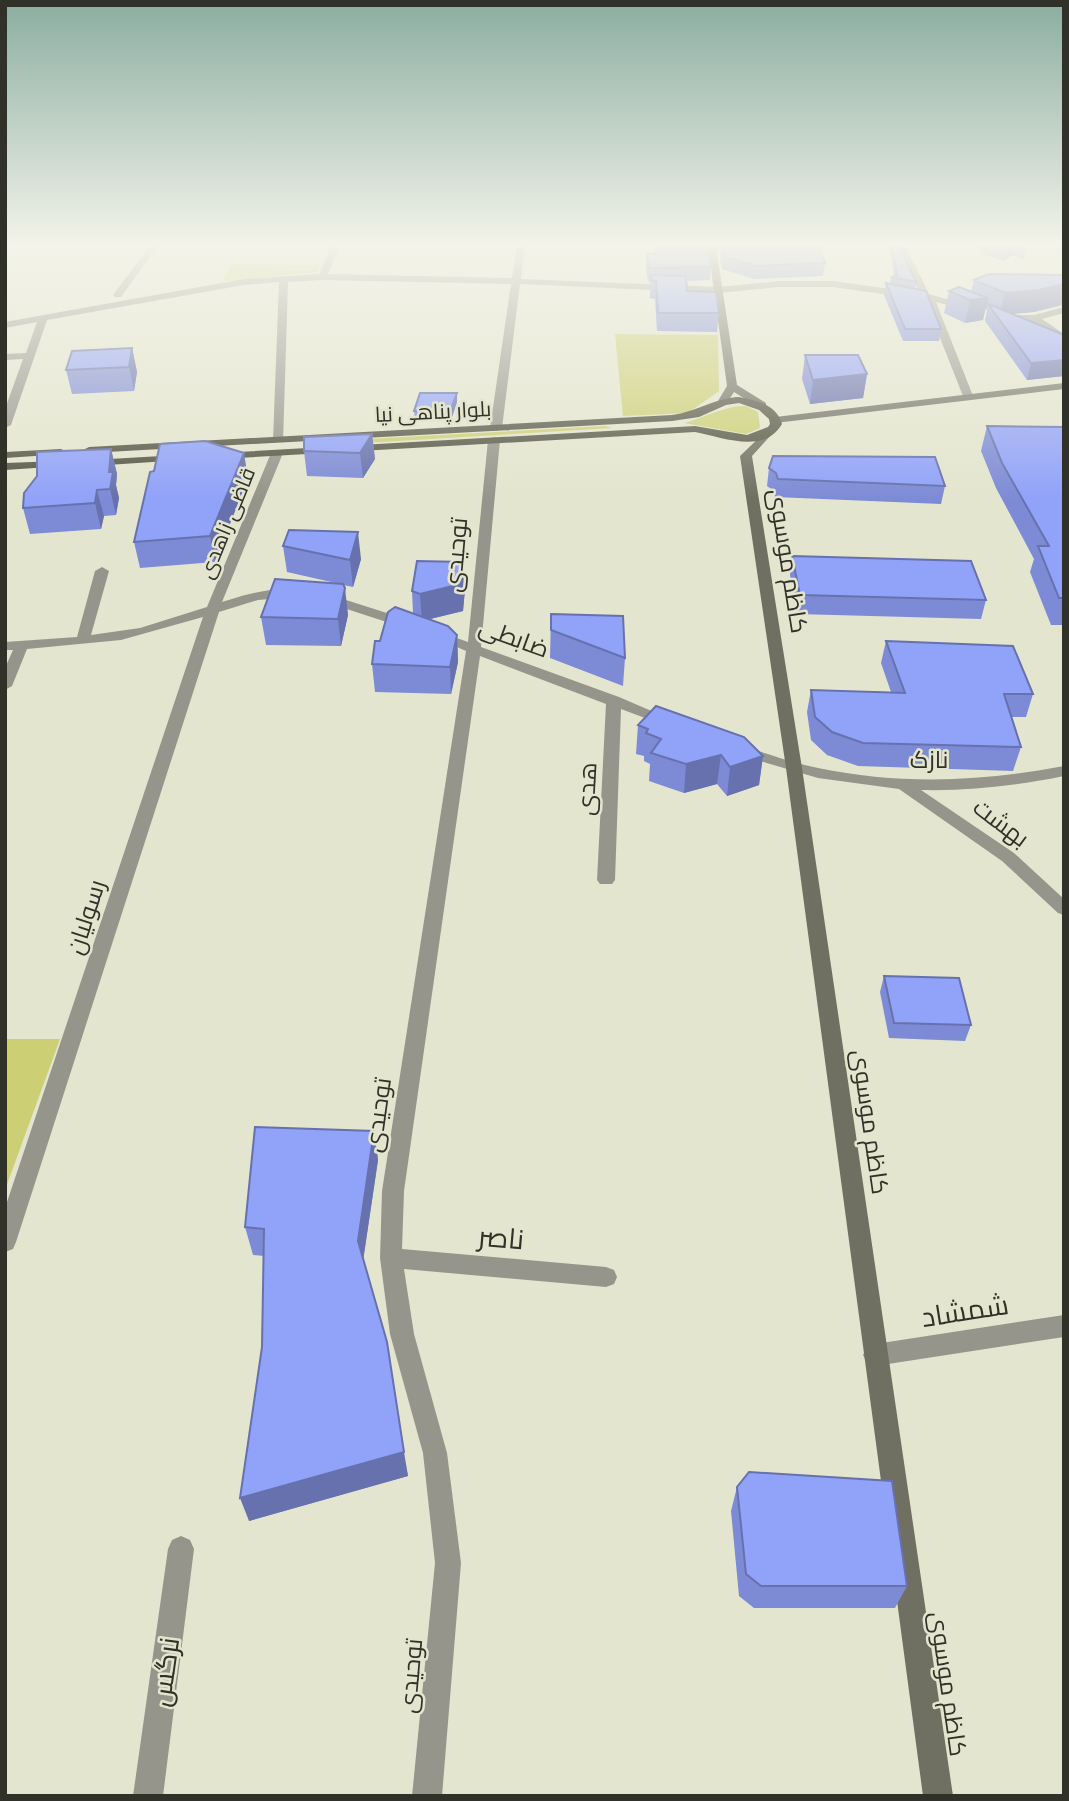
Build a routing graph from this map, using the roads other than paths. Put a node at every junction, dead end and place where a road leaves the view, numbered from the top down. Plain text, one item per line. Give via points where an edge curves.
1 (39, 331) edge
2 (282, 331) edge
3 (508, 331) edge
4 (725, 331) edge
5 (941, 331) edge
6 (1044, 340) edge
7 (1064, 348) edge
8 (30, 356) junction
9 (5, 357) edge
10 (1064, 381) edge
11 (732, 386) junction
12 (1064, 386) edge
13 (968, 396) junction
14 (723, 401) junction
15 (762, 405) junction
16 (775, 420) junction
17 (5, 425) edge
18 (495, 434) junction
19 (765, 435) junction
20 (278, 447) junction
21 (5, 455) edge
22 (5, 467) edge
23 (102, 571) dead end
24 (213, 608) junction
25 (82, 640) junction
26 (22, 645) junction
27 (5, 646) edge
28 (474, 648) junction
29 (5, 686) edge
30 (614, 700) junction
31 (685, 728) edge
32 (721, 743) edge
33 (794, 768) junction
34 (1064, 771) edge
35 (902, 784) junction
36 (606, 880) dead end
37 (1064, 909) edge
38 (5, 1242) edge
39 (391, 1258) junction
40 (606, 1277) dead end
41 (1064, 1326) edge
42 (875, 1355) junction
43 (181, 1549) dead end
44 (148, 1796) edge
45 (427, 1796) edge
46 (938, 1796) edge

1 - 8 street
2 - 20 street
3 - 18 street, توحیدی
4 - 11 main road
5 - 13 street
6 - 7 street
8 - 9 street
8 - 17 street
10 - 13 main road
11 - 14 main road
11 - 15 main road
12 - 13 main road
13 - 16 main road
14 - 15 main road
14 - 18 main road, بلوار پناهی نیا via 695,415
15 - 16 main road
16 - 19 main road
18 - 19 main road, بلوار پناهی نیا via 695,429 735,438
18 - 20 main road, بلوار پناهی نیا
18 - 28 street, توحیدی
19 - 33 main road, کاظم موسوی via 746,456
20 - 21 main road, بلوار پناهی نیا
20 - 22 main road, بلوار پناهی نیا
20 - 24 street, قاضی زاهدی
23 - 25 street
24 - 25 street, ضابطی via 161,627
24 - 28 street, ضابطی via 265,594 319,596
24 - 38 street, رسولیان
25 - 26 street, ضابطی
26 - 27 street, ضابطی
26 - 29 street
28 - 30 street, ضابطی
28 - 39 street, توحیدی via 393,1191
30 - 31 street, ضابطی
30 - 36 street, هدی
32 - 33 street
33 - 35 street, نازک via 840,779
33 - 42 main road, کاظم موسوی
34 - 35 street, نازک via 1022,780
35 - 37 street, بهشت via 1000,851
39 - 40 street, ناصر
39 - 45 street, توحیدی via 402,1334 435,1453 448,1563
41 - 42 street, شمشاد
42 - 46 main road, کاظم موسوی
43 - 44 street, نرگس

